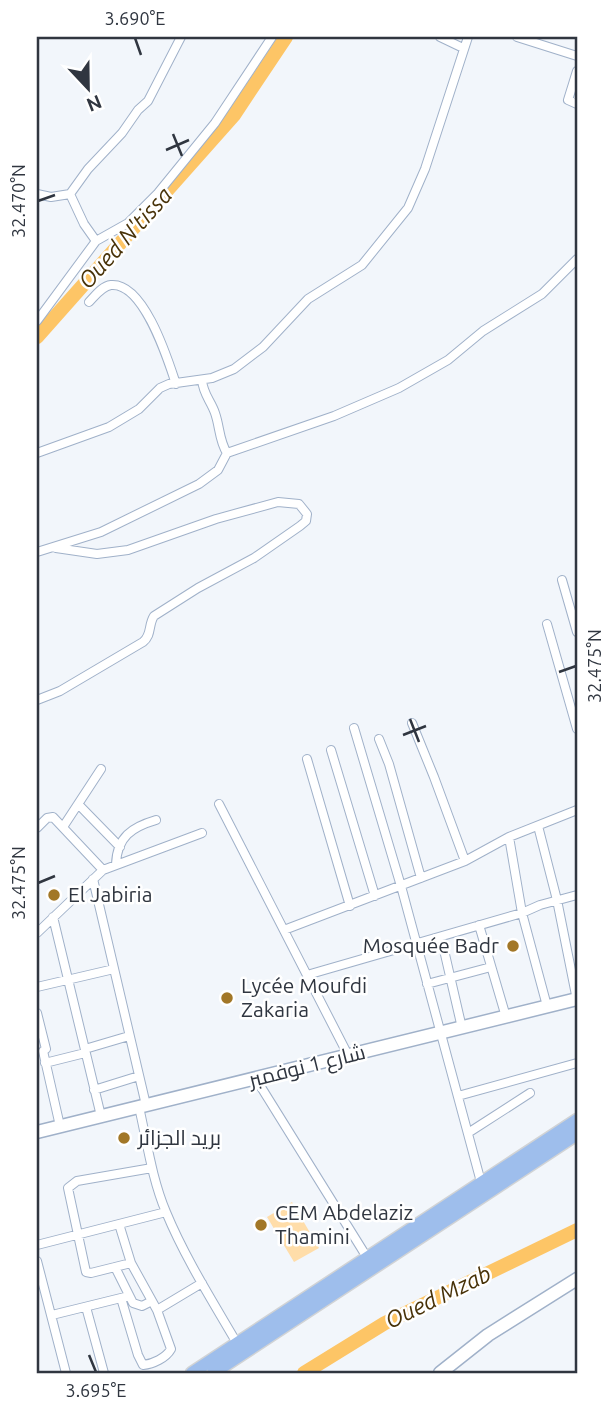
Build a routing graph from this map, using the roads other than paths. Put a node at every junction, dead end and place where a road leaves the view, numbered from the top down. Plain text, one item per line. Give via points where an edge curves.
1 (181, 37) edge
2 (272, 37) edge
3 (440, 37) edge
4 (468, 37) edge
5 (517, 37) edge
6 (463, 48) junction
7 (577, 56) edge
8 (577, 71) edge
9 (577, 104) edge
10 (37, 194) edge
11 (70, 194) junction
12 (96, 242) junction
13 (577, 259) edge
14 (89, 302) dead end
15 (37, 321) edge
16 (202, 380) junction
17 (176, 384) junction
18 (37, 453) edge
19 (227, 453) junction
20 (53, 548) junction
21 (37, 552) edge
22 (562, 580) dead end
23 (547, 624) dead end
24 (577, 632) edge
25 (37, 700) edge
26 (576, 717) edge
27 (412, 723) dead end
28 (354, 728) dead end
29 (577, 729) edge
30 (379, 738) dead end
31 (331, 750) dead end
32 (307, 759) dead end
33 (101, 769) dead end
34 (78, 804) junction
35 (219, 804) dead end
36 (577, 810) edge
37 (156, 820) dead end
38 (538, 826) junction
39 (63, 827) junction
40 (37, 828) edge
41 (202, 833) dead end
42 (509, 837) junction
43 (120, 847) junction
44 (465, 861) junction
45 (116, 864) junction
46 (103, 870) junction
47 (421, 878) junction
48 (93, 879) junction
49 (401, 886) junction
50 (577, 895) edge
51 (375, 896) junction
52 (557, 900) junction
53 (350, 906) junction
54 (522, 913) junction
55 (53, 917) junction
56 (479, 925) junction
57 (284, 930) junction
58 (37, 932) edge
59 (441, 937) junction
60 (416, 944) junction
61 (491, 967) junction
62 (114, 969) junction
63 (307, 975) junction
64 (67, 979) junction
65 (451, 979) junction
66 (427, 984) junction
67 (37, 986) edge
68 (577, 1000) edge
69 (547, 1006) junction
70 (37, 1013) edge
71 (506, 1017) junction
72 (462, 1028) junction
73 (440, 1033) junction
74 (129, 1036) junction
75 (85, 1051) junction
76 (40, 1052) edge
77 (348, 1055) junction
78 (45, 1063) junction
79 (577, 1063) edge
80 (139, 1076) junction
81 (256, 1079) junction
82 (94, 1090) junction
83 (530, 1093) dead end
84 (458, 1096) junction
85 (143, 1106) junction
86 (101, 1116) junction
87 (577, 1120) edge
88 (60, 1126) junction
89 (37, 1132) edge
90 (468, 1133) junction
91 (577, 1134) edge
92 (152, 1168) junction
93 (481, 1182) junction
94 (166, 1212) junction
95 (119, 1224) junction
96 (76, 1233) junction
97 (37, 1245) edge
98 (368, 1259) junction
99 (37, 1261) edge
100 (131, 1263) junction
101 (115, 1267) junction
102 (577, 1279) edge
103 (202, 1283) junction
104 (125, 1297) junction
105 (152, 1301) junction
106 (86, 1307) junction
107 (157, 1310) junction
108 (52, 1315) junction
109 (240, 1349) junction
110 (456, 1369) edge
111 (66, 1373) edge
112 (104, 1373) edge
113 (192, 1373) edge
114 (213, 1373) edge
115 (440, 1373) edge

1 - 11 street via 148,101
2 - 12 street via 215,123 158,193 128,223
3 - 6 street
4 - 6 street
5 - 7 street
6 - 16 street via 412,199 374,252 362,265 308,299 243,363
8 - 9 street via 568,100
10 - 11 street
11 - 12 street
12 - 15 street
13 - 19 street via 542,294 411,381 334,416
14 - 17 street via 111,285 132,295 156,330
16 - 17 street
16 - 19 street
17 - 18 street via 160,388 139,409 109,427
19 - 20 street via 218,470 199,484 101,532
20 - 21 street
20 - 25 street via 97,554 128,550 278,502 299,504 307,514 300,526 254,558 154,616 143,642
22 - 24 street
23 - 26 street
26 - 29 street
27 - 44 street
28 - 49 street
30 - 47 street
31 - 51 street
32 - 53 street
33 - 34 street
34 - 39 street
34 - 43 street
35 - 57 street
36 - 38 street
37 - 43 street via 135,826
38 - 42 street
38 - 52 street
39 - 40 street via 52,817
39 - 46 street
41 - 45 street
42 - 44 street
42 - 54 street
43 - 45 street
44 - 47 street
45 - 46 street
46 - 48 street
47 - 49 street
48 - 55 street
48 - 62 street
49 - 51 street
49 - 60 street
50 - 52 street
51 - 53 street
52 - 54 street
52 - 68 street
53 - 57 street
54 - 56 street
54 - 69 street
55 - 58 street
55 - 64 street
56 - 59 street
56 - 61 street
57 - 63 street
59 - 60 street
59 - 65 street
60 - 63 street
60 - 66 street
61 - 65 street
61 - 71 street
62 - 64 street
62 - 74 street
63 - 77 street
64 - 67 street
64 - 75 street
65 - 66 street
65 - 72 street
66 - 73 street
68 - 69 main road, شارع 1 نوفمبر
69 - 71 main road, شارع 1 نوفمبر
70 - 76 street via 46,1049
71 - 72 main road, شارع 1 نوفمبر
72 - 73 main road, شارع 1 نوفمبر
73 - 77 main road, شارع 1 نوفمبر
73 - 84 street
74 - 75 street
74 - 80 street
75 - 78 street
75 - 82 street
76 - 78 street
77 - 81 main road, شارع 1 نوفمبر
78 - 88 street
79 - 84 street
80 - 82 street
80 - 85 street
81 - 85 main road, شارع 1 نوفمبر
81 - 98 street
82 - 86 street
83 - 90 street
84 - 90 street
85 - 86 main road, شارع 1 نوفمبر
85 - 92 street
86 - 88 main road, شارع 1 نوفمبر
87 - 93 main road
88 - 89 main road, شارع 1 نوفمبر
90 - 93 street
91 - 109 main road
92 - 94 street
92 - 96 street via 70,1184
93 - 98 main road
94 - 95 street
94 - 103 street
95 - 96 street
95 - 100 street
96 - 97 street
96 - 101 street via 86,1272
98 - 109 main road
99 - 108 street
100 - 101 street
100 - 105 street
101 - 104 street
102 - 110 main road via 488,1335
103 - 107 street
103 - 109 street
104 - 105 street via 139,1306
104 - 106 street
104 - 107 street via 143,1365 171,1349
105 - 107 street
106 - 108 street
106 - 112 street
108 - 111 street
109 - 113 main road
109 - 114 main road
110 - 115 main road

